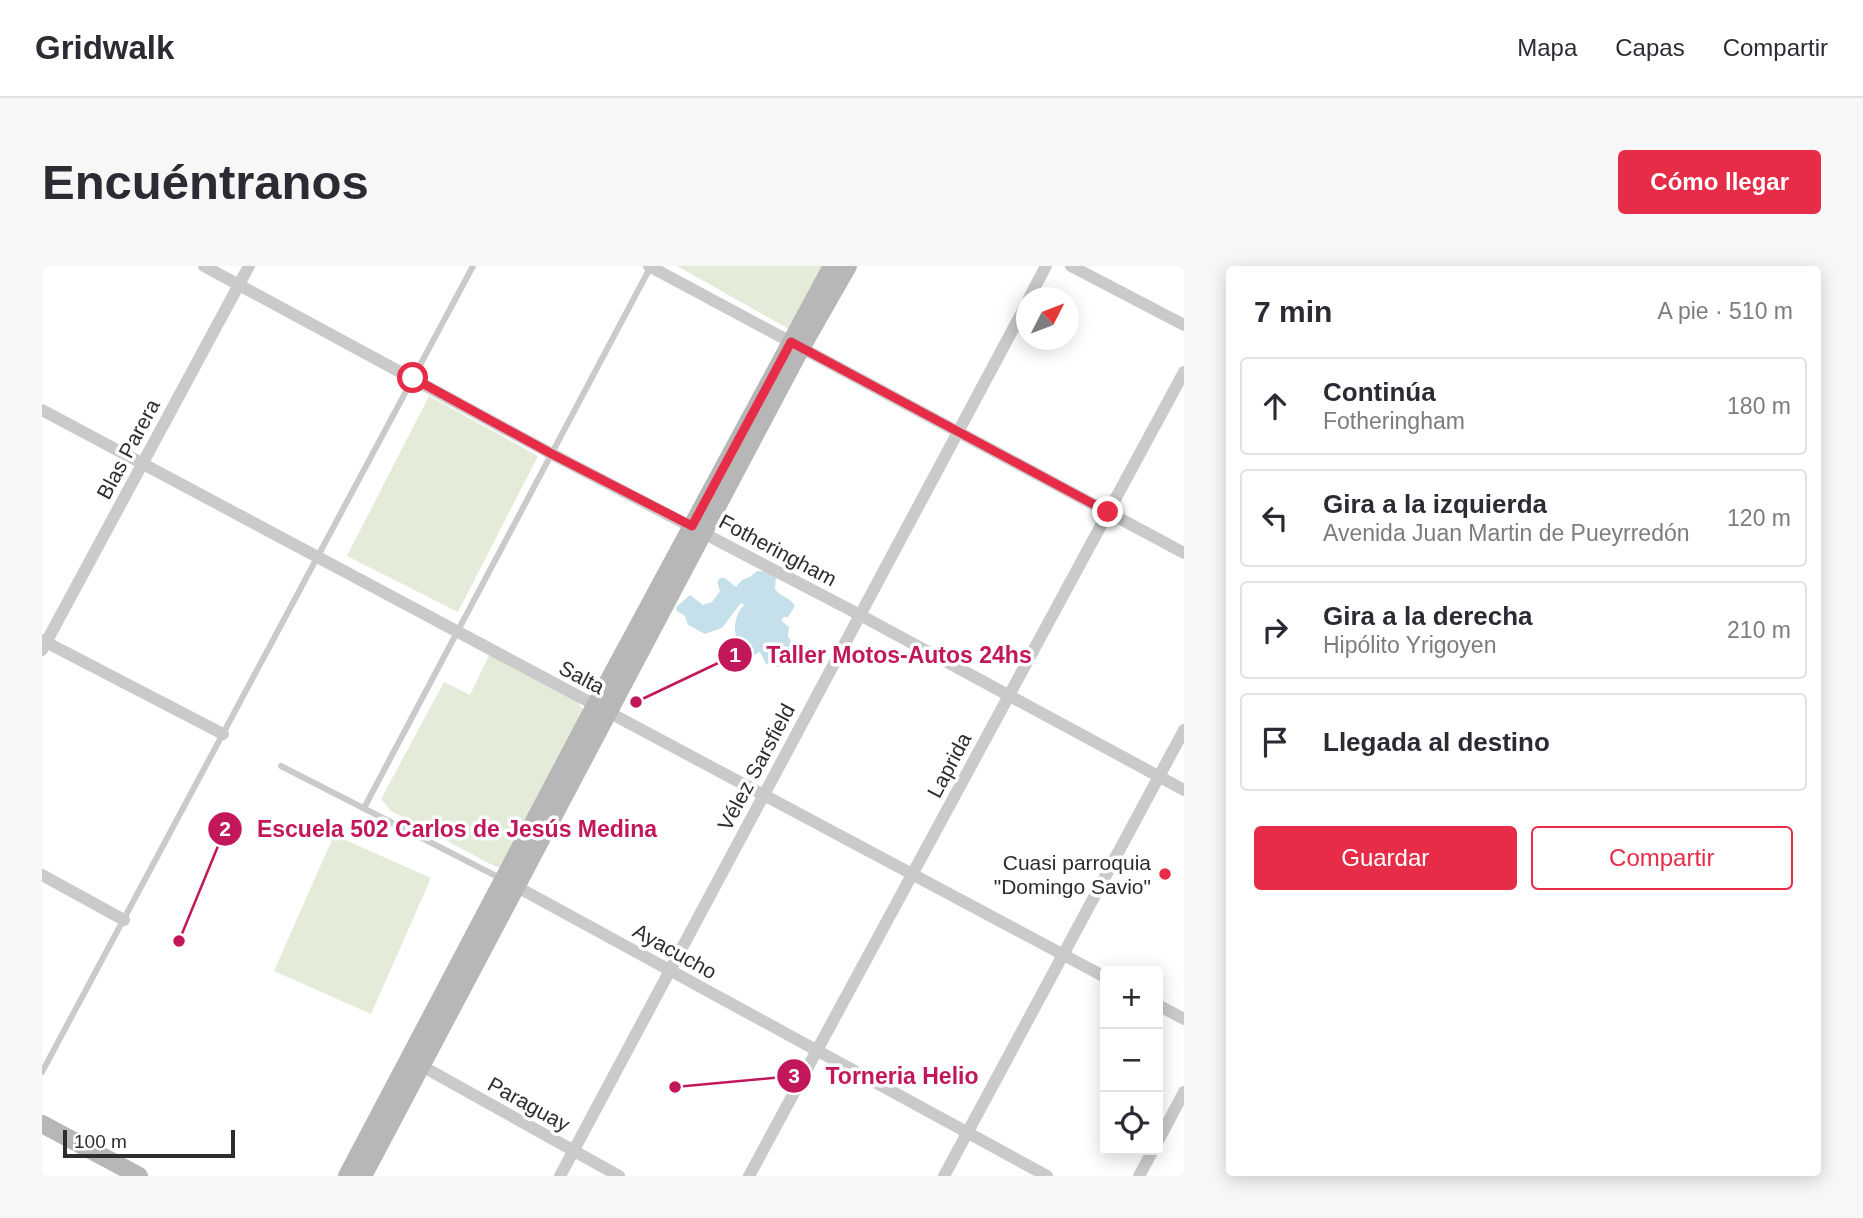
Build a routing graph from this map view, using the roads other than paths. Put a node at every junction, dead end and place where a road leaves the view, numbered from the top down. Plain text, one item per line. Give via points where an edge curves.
1 (204, 266) edge
2 (249, 266) edge
3 (473, 266) edge
4 (650, 266) edge
5 (832, 266) edge
6 (848, 266) edge
7 (1046, 266) edge
8 (1071, 266) edge
9 (239, 285) junction
10 (1035, 287) edge
11 (1016, 323) edge
12 (1184, 325) edge
13 (797, 345) junction
14 (1184, 372) edge
15 (413, 378) junction
16 (42, 410) edge
17 (958, 431) junction
18 (552, 454) junction
19 (142, 463) junction
20 (1108, 512) junction
21 (698, 529) junction
22 (1184, 552) edge
23 (317, 558) junction
24 (860, 615) junction
25 (457, 632) junction
26 (43, 644) edge
27 (1009, 696) junction
28 (603, 709) junction
29 (1184, 730) edge
30 (223, 734) junction
31 (281, 766) dead end
32 (1159, 778) junction
33 (1184, 790) edge
34 (764, 795) junction
35 (364, 807) junction
36 (912, 874) junction
37 (42, 875) edge
38 (509, 883) junction
39 (124, 920) junction
40 (1064, 955) junction
41 (670, 971) junction
42 (1100, 974) edge
43 (1163, 1008) edge
44 (1184, 1019) edge
45 (816, 1050) junction
46 (420, 1065) junction
47 (42, 1072) edge
48 (1184, 1092) edge
49 (42, 1124) edge
50 (1163, 1132) edge
51 (967, 1133) junction
52 (573, 1151) junction
53 (1150, 1155) edge
54 (139, 1176) edge
55 (347, 1176) edge
56 (363, 1176) edge
57 (560, 1176) edge
58 (619, 1176) edge
59 (749, 1176) edge
60 (944, 1176) edge
61 (1047, 1176) edge
62 (1139, 1176) edge

1 - 9 street, Fotheringham
2 - 9 street, Blas Parera
3 - 15 lane
4 - 13 street
4 - 18 lane
5 - 13 main road
6 - 13 main road
7 - 10 street
8 - 12 street
9 - 15 street, Fotheringham
9 - 19 street, Blas Parera
11 - 17 street, Vélez Sarsfield
13 - 17 street
13 - 21 main road
14 - 20 street, Laprida
15 - 18 street, Fotheringham
15 - 23 lane
16 - 19 street, Salta
17 - 20 street
17 - 24 street, Vélez Sarsfield
18 - 21 street, Fotheringham
18 - 25 lane
19 - 23 street, Salta
19 - 26 street, Blas Parera
20 - 22 street
20 - 27 street, Laprida
21 - 24 street, Fotheringham
21 - 28 main road
23 - 25 street, Salta
23 - 30 lane
24 - 27 street, Fotheringham
24 - 34 street, Vélez Sarsfield
25 - 28 street, Salta
25 - 35 lane
26 - 30 street
27 - 32 street, Fotheringham
27 - 36 street, Laprida
28 - 34 street, Salta
28 - 38 main road
29 - 32 street
30 - 39 lane
31 - 35 lane, Ayacucho
32 - 33 street, Fotheringham
32 - 40 street
34 - 36 street, Salta
34 - 41 street, Vélez Sarsfield
35 - 38 lane, Ayacucho
36 - 40 street, Salta
36 - 45 street, Laprida
37 - 39 street
38 - 41 street, Ayacucho
38 - 46 main road
38 - 55 main road
39 - 47 lane
40 - 42 street, Salta
40 - 51 street
41 - 45 street, Ayacucho
41 - 52 street, Vélez Sarsfield
43 - 44 street
45 - 51 street, Ayacucho
45 - 59 street, Laprida
46 - 52 street, Paraguay
46 - 56 main road
48 - 50 street
49 - 54 main road
51 - 60 street
51 - 61 street, Ayacucho
52 - 57 street, Vélez Sarsfield
52 - 58 street, Paraguay
53 - 62 street

